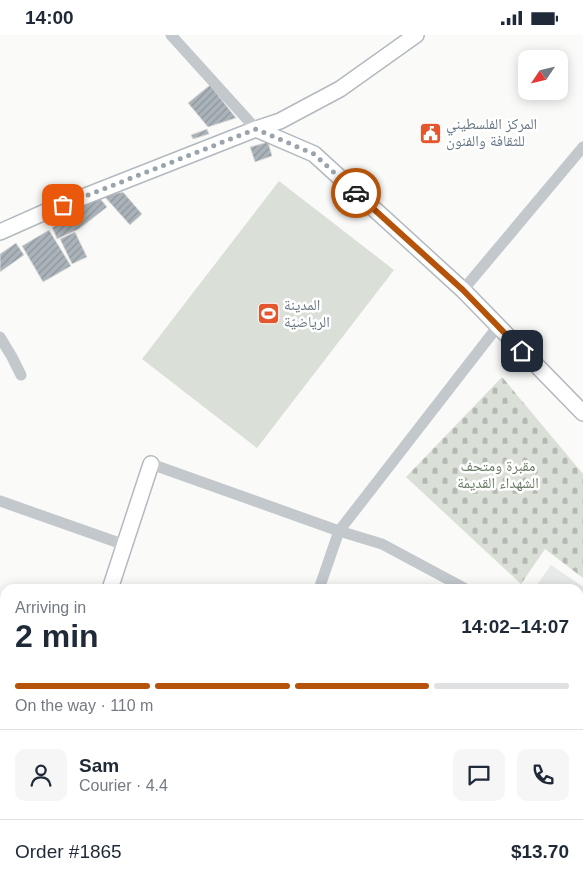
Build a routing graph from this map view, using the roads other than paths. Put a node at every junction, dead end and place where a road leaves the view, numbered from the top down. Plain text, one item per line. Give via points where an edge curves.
1 (171, 35) edge
2 (416, 35) edge
3 (256, 129) junction
4 (581, 154) edge
5 (0, 232) edge
6 (463, 290) junction
7 (498, 327) junction
8 (0, 337) edge
9 (21, 375) dead end
10 (583, 413) edge
11 (151, 465) joint
12 (0, 501) edge
13 (339, 531) junction
14 (125, 545) junction
15 (112, 584) edge
16 (320, 584) edge
17 (457, 584) edge

1 - 3 street
2 - 3 street via 340,89 280,121
3 - 5 street
3 - 6 street via 314,154
4 - 6 street
6 - 7 street
7 - 10 street
7 - 13 street
8 - 9 street
11 - 13 street
11 - 14 street
12 - 14 street
13 - 16 street
13 - 17 street via 382,544
14 - 15 street

